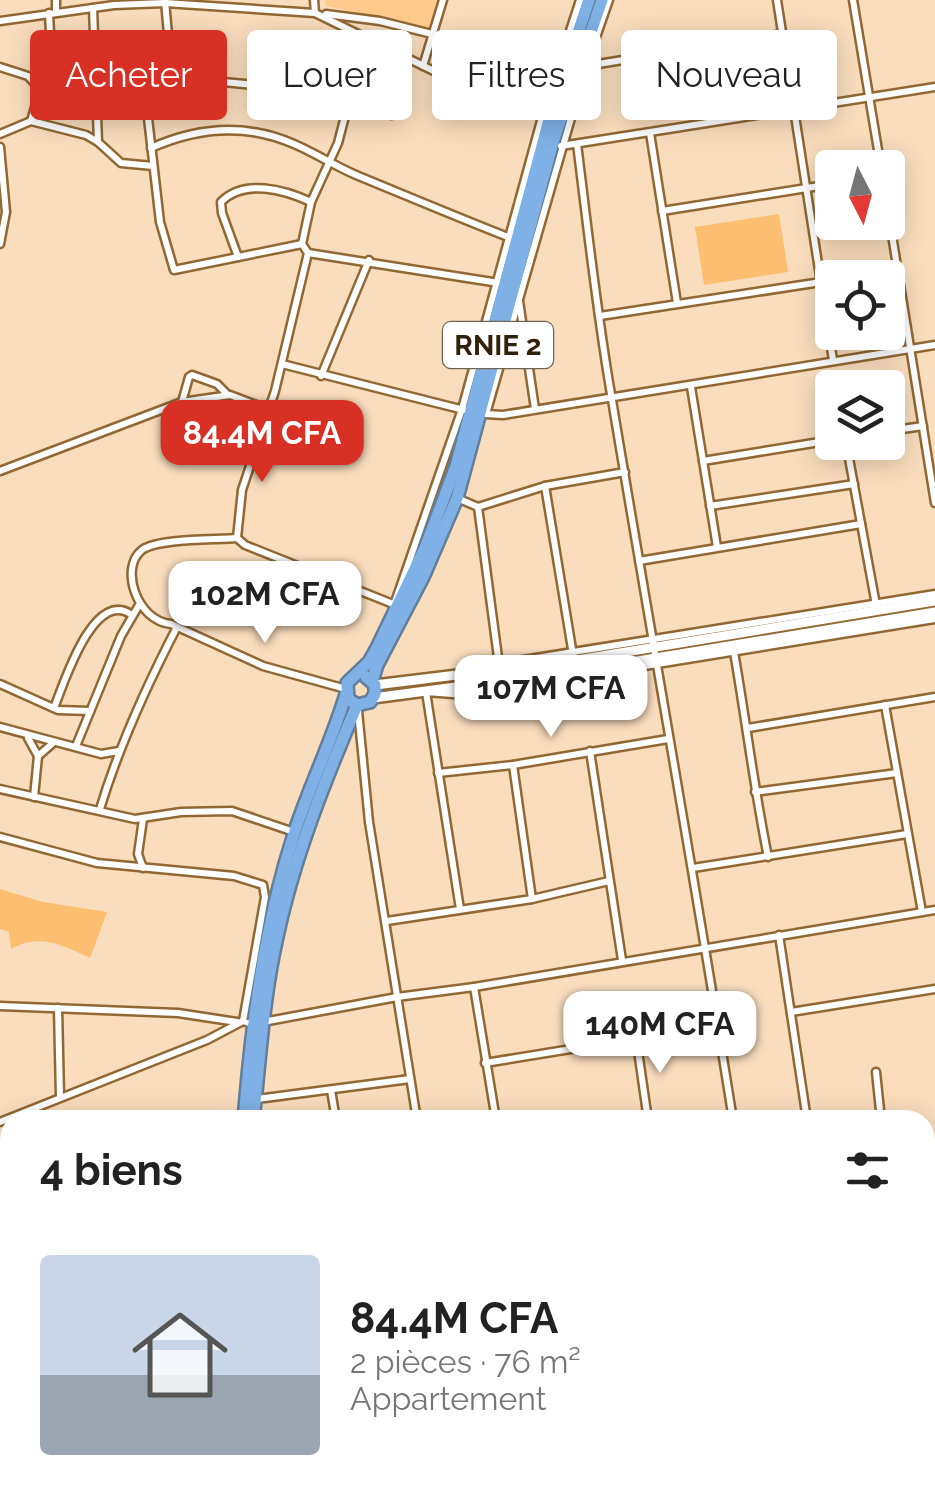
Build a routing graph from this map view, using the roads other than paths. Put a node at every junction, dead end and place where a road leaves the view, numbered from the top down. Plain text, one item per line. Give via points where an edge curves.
1 (56, 0) edge
2 (314, 0) edge
3 (443, 0) edge
4 (580, 0) edge
5 (589, 0) edge
6 (606, 0) edge
7 (777, 0) edge
8 (853, 0) edge
9 (165, 1) edge
10 (114, 2) edge
11 (92, 8) junction
12 (52, 12) junction
13 (318, 13) junction
14 (0, 22) edge
15 (52, 30) edge
16 (168, 30) edge
17 (348, 30) edge
18 (433, 30) edge
19 (571, 30) edge
20 (578, 30) edge
21 (597, 30) edge
22 (781, 30) edge
23 (432, 34) joint
24 (412, 61) edge
25 (0, 66) edge
26 (422, 66) junction
27 (432, 70) edge
28 (30, 78) edge
29 (935, 87) edge
30 (868, 98) junction
31 (837, 103) edge
32 (148, 120) edge
33 (344, 120) edge
34 (545, 120) edge
35 (545, 120) edge
36 (567, 120) edge
37 (732, 120) edge
38 (797, 120) edge
39 (31, 121) joint
40 (650, 133) junction
41 (0, 134) edge
42 (98, 142) junction
43 (558, 144) junction
44 (576, 144) junction
45 (0, 146) edge
46 (151, 148) junction
47 (878, 150) edge
48 (328, 164) junction
49 (154, 166) junction
50 (815, 187) edge
51 (807, 188) junction
52 (310, 202) junction
53 (662, 211) junction
54 (508, 238) junction
55 (893, 240) edge
56 (0, 244) edge
57 (302, 244) junction
58 (308, 253) junction
59 (238, 257) junction
60 (369, 260) junction
61 (818, 260) edge
62 (500, 283) junction
63 (815, 283) edge
64 (519, 298) junction
65 (677, 303) junction
66 (600, 316) junction
67 (935, 345) edge
68 (910, 349) junction
69 (831, 350) edge
70 (833, 360) junction
71 (282, 364) junction
72 (321, 376) junction
73 (692, 386) junction
74 (228, 395) junction
75 (611, 399) junction
76 (182, 402) junction
77 (267, 409) junction
78 (535, 409) junction
79 (474, 412) junction
80 (922, 426) junction
81 (905, 429) edge
82 (815, 443) edge
83 (703, 460) junction
84 (849, 460) edge
85 (0, 471) edge
86 (625, 472) junction
87 (854, 484) junction
88 (545, 486) junction
89 (457, 498) junction
90 (935, 503) edge
91 (478, 506) junction
92 (710, 506) junction
93 (861, 524) junction
94 (237, 538) junction
95 (717, 546) junction
96 (639, 561) junction
97 (935, 598) edge
98 (876, 604) junction
99 (138, 605) junction
100 (395, 607) junction
101 (132, 614) junction
102 (935, 616) edge
103 (178, 627) junction
104 (734, 649) junction
105 (655, 653) junction
106 (573, 655) junction
107 (498, 665) junction
108 (357, 676) junction
109 (0, 684) edge
110 (425, 686) junction
111 (373, 688) junction
112 (346, 692) junction
113 (935, 697) edge
114 (357, 705) junction
115 (884, 705) junction
116 (54, 708) junction
117 (90, 711) junction
118 (0, 727) edge
119 (748, 728) junction
120 (28, 736) junction
121 (668, 739) junction
122 (53, 743) junction
123 (76, 746) junction
124 (121, 750) junction
125 (590, 751) junction
126 (104, 754) junction
127 (38, 756) junction
128 (513, 765) junction
129 (111, 772) junction
130 (897, 773) junction
131 (438, 774) junction
132 (0, 789) edge
133 (755, 792) junction
134 (34, 797) junction
135 (100, 809) junction
136 (143, 818) junction
137 (294, 832) junction
138 (907, 834) junction
139 (0, 838) edge
140 (768, 857) junction
141 (142, 868) junction
142 (693, 868) junction
143 (609, 880) junction
144 (532, 898) junction
145 (460, 909) junction
146 (935, 910) edge
147 (922, 912) junction
148 (387, 921) junction
149 (779, 935) junction
150 (706, 948) junction
151 (622, 960) junction
152 (474, 988) junction
153 (935, 989) edge
154 (397, 997) junction
155 (0, 1006) edge
156 (58, 1008) junction
157 (790, 1012) junction
158 (248, 1023) junction
159 (718, 1025) junction
160 (636, 1037) junction
161 (486, 1063) junction
162 (876, 1072) dead end
163 (410, 1080) junction
164 (331, 1090) junction
165 (60, 1097) junction
166 (256, 1099) junction
167 (37, 1110) edge
168 (244, 1110) edge
169 (254, 1110) edge
170 (334, 1110) edge
171 (415, 1110) edge
172 (494, 1110) edge
173 (647, 1110) edge
174 (731, 1110) edge
175 (805, 1110) edge
176 (881, 1110) edge

1 - 12 street
2 - 13 street
3 - 18 street
4 - 19 street
5 - 20 highway, RNIE 2 / RNIE 2
6 - 21 street
6 - 43 highway, RNIE 2 / RNIE 2
7 - 22 street
8 - 30 street
9 - 10 street
9 - 13 street
9 - 16 street
10 - 11 street
11 - 12 street
11 - 42 street
12 - 14 street
12 - 15 street
13 - 17 street
13 - 23 street
23 - 26 street
24 - 26 street
25 - 28 street
26 - 27 street
29 - 30 street
30 - 31 street
30 - 47 street
32 - 46 street
33 - 48 street
34 - 54 street
35 - 62 highway, RNIE 2 / RNIE 2
36 - 43 street
37 - 40 street
38 - 51 street
39 - 41 street
39 - 42 street
40 - 44 street
40 - 53 street
42 - 49 street via 122,163
43 - 44 street
43 - 64 street
43 - 79 highway, RNIE 2 / RNIE 2
44 - 66 street
45 - 56 street via 6,212
46 - 48 street via 204,130 239,130 296,144
46 - 49 street
48 - 52 street
48 - 54 street
49 - 59 street via 174,270
50 - 51 street
51 - 53 street
51 - 61 street
52 - 57 street
52 - 59 street via 269,188 226,196 222,213
53 - 65 street
54 - 62 street
55 - 68 street
57 - 58 street
57 - 59 street
58 - 60 street
58 - 71 street
60 - 62 street
60 - 72 street
62 - 79 highway, RNIE 2 / RNIE 2
63 - 65 street
64 - 78 street
64 - 79 street
65 - 66 street
66 - 75 street
67 - 68 street
68 - 70 street
68 - 80 street
69 - 70 street
70 - 73 street
71 - 72 street
71 - 77 street
72 - 79 street
73 - 75 street
73 - 83 street
74 - 76 street
74 - 76 street via 192,376
74 - 77 street
75 - 78 street
75 - 86 street
76 - 85 street
77 - 94 street via 242,490
78 - 79 street
79 - 89 highway, RNIE 2 / RNIE 2
79 - 100 highway, RNIE 2 / RNIE 2 via 445,498
80 - 81 street
80 - 90 street
82 - 83 street
83 - 92 street
84 - 87 street
86 - 88 street
86 - 96 street
87 - 92 street
87 - 93 street
88 - 91 street
88 - 106 street
89 - 91 street
89 - 111 highway, RNIE 2 / RNIE 2 via 377,665
91 - 107 street
92 - 95 street
93 - 95 street
93 - 98 street
94 - 99 street via 143,549 134,569
94 - 100 street
95 - 96 street
96 - 105 street
97 - 98 street
97 - 105 main road
98 - 105 street
99 - 101 street
99 - 103 street via 156,621
100 - 108 highway, RNIE 2 / RNIE 2
101 - 116 street via 117,610 94,621
101 - 117 street
102 - 104 main road
103 - 112 street via 263,666
103 - 124 street
104 - 105 main road
104 - 119 street
105 - 106 street
105 - 110 main road
105 - 110 street via 466,695
105 - 121 street
106 - 107 street
107 - 110 street via 453,671
108 - 111 highway
108 - 112 highway, RNIE 2 / RNIE 2
109 - 116 street
110 - 111 main road
110 - 131 street
111 - 114 highway via 366,704
112 - 114 highway
112 - 137 highway, RNIE 2 / RNIE 2
113 - 115 street
114 - 148 street
114 - 158 highway, RNIE 2 / RNIE 2 via 295,869
115 - 119 street
115 - 130 street
116 - 117 street
117 - 123 street
118 - 120 street
119 - 133 street
120 - 122 street
120 - 127 street
121 - 125 street
121 - 142 street
122 - 123 street
122 - 127 street
123 - 126 street
124 - 126 street
124 - 129 street
125 - 128 street
125 - 143 street
126 - 129 street
127 - 134 street
128 - 131 street
128 - 144 street
129 - 135 street
130 - 133 street
130 - 138 street
131 - 145 street
132 - 134 street
133 - 140 street
134 - 135 street
135 - 136 street
136 - 137 street via 232,811
136 - 141 street
137 - 158 highway, RNIE 2 / RNIE 2
138 - 140 street
138 - 147 street
139 - 141 street
140 - 142 street
141 - 158 street via 264,885
142 - 150 street
143 - 144 street
143 - 151 street
144 - 145 street
145 - 148 street
146 - 147 street
147 - 149 street
148 - 154 street
149 - 150 street
149 - 157 street
150 - 151 street
150 - 159 street
151 - 152 street
152 - 154 street
152 - 161 street
153 - 157 street
154 - 158 street
154 - 163 street
155 - 156 street
156 - 158 street
156 - 165 street
157 - 175 street
158 - 165 street
158 - 166 highway, RNIE 2 / RNIE 2
158 - 168 highway, RNIE 2 / RNIE 2
159 - 160 street
159 - 174 street
160 - 161 street
160 - 173 street
161 - 172 street
162 - 176 street
163 - 164 street
163 - 171 street
164 - 166 street
164 - 170 street
165 - 167 street
166 - 169 highway, RNIE 2 / RNIE 2

